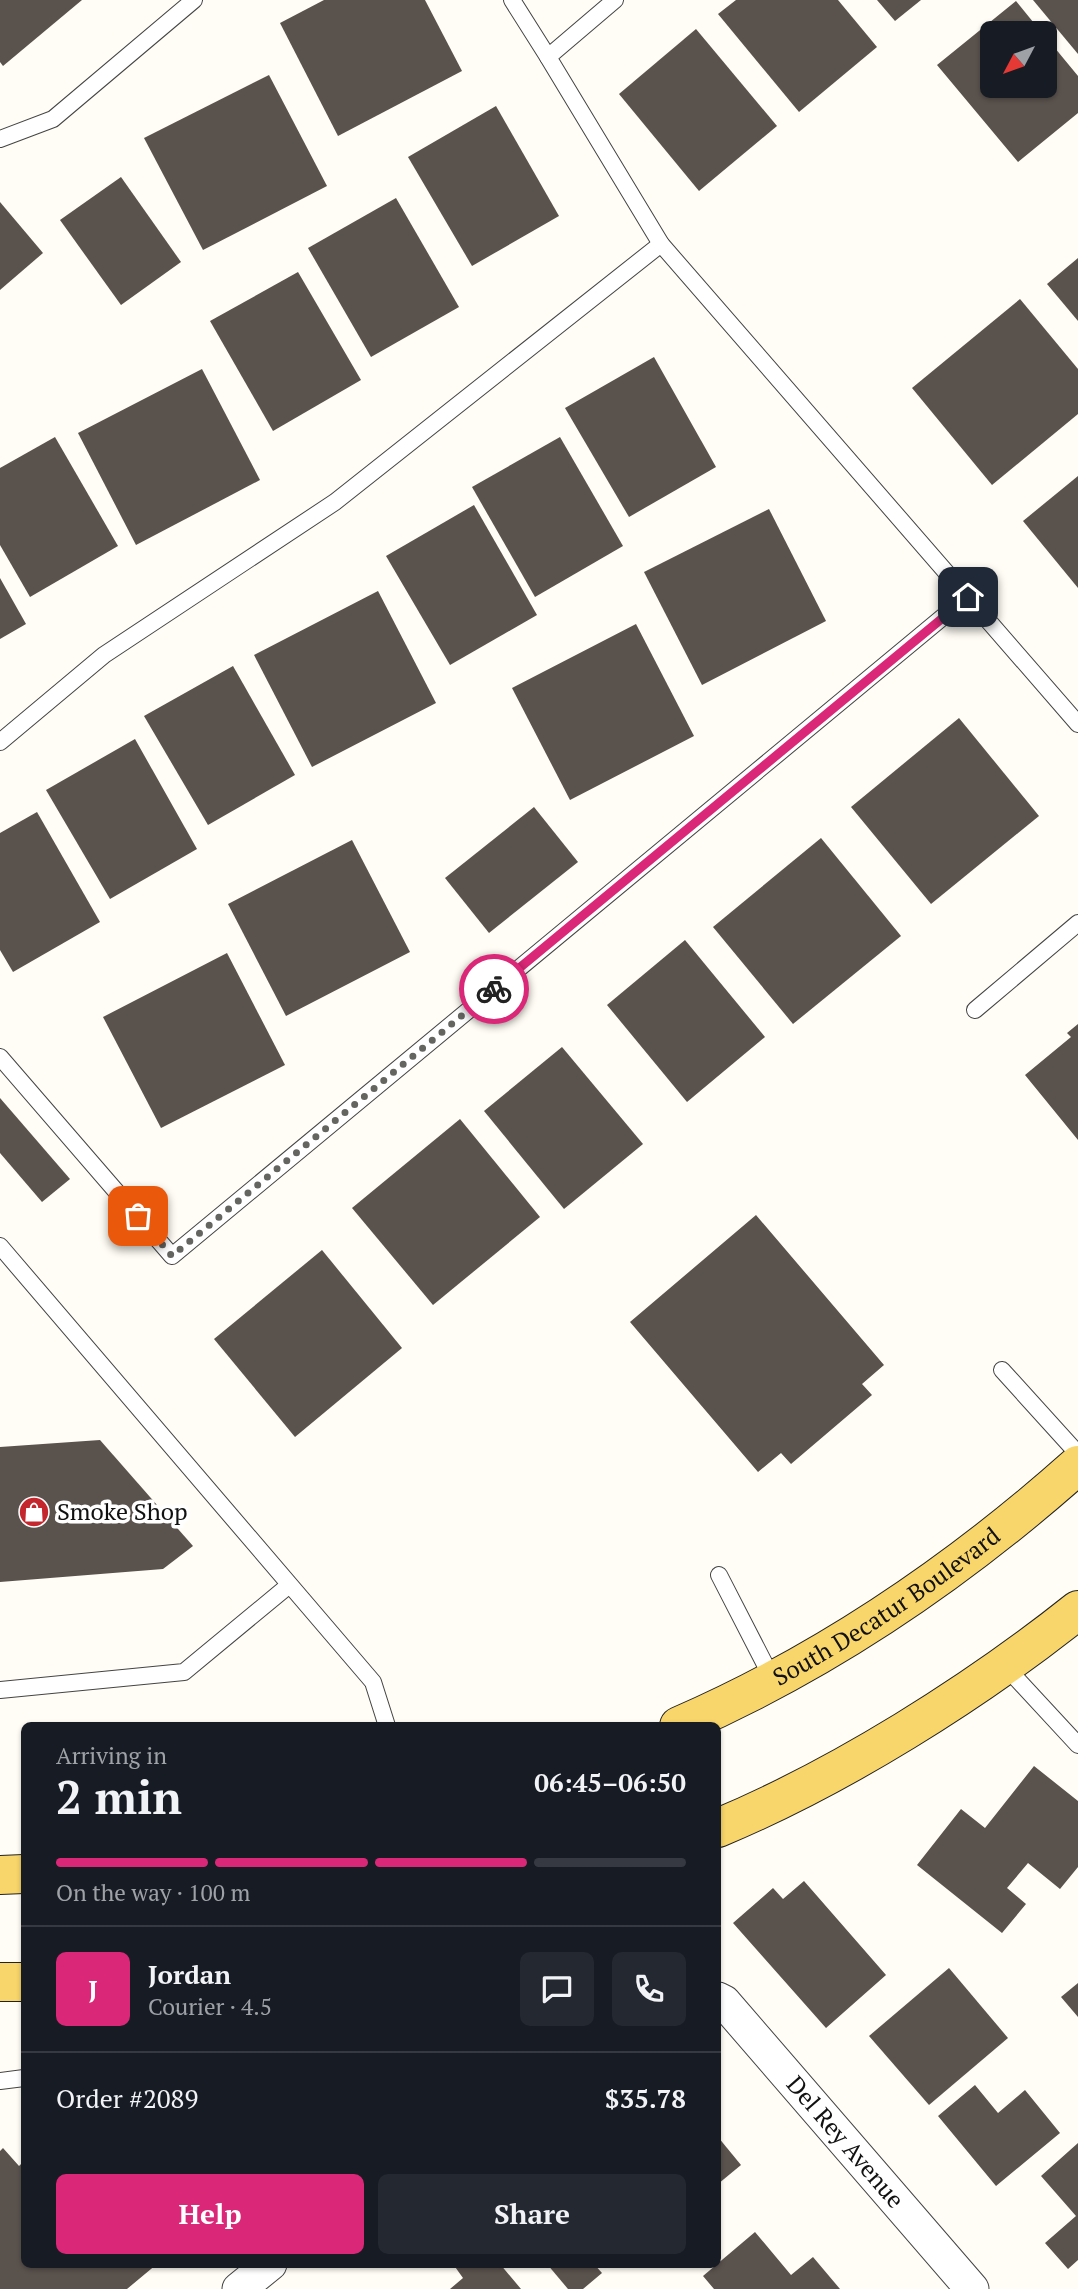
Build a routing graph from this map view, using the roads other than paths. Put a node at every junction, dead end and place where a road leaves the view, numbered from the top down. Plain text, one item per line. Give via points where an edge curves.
1 (194, 0) edge
2 (512, 0) edge
3 (615, 0) edge
4 (548, 57) junction
5 (0, 139) edge
6 (661, 244) junction
7 (968, 597) junction
8 (1078, 724) edge
9 (0, 742) edge
10 (1078, 923) edge
11 (975, 1010) dead end
12 (0, 1057) edge
13 (0, 1247) edge
14 (1002, 1370) dead end
15 (1078, 1454) edge
16 (1078, 1465) edge
17 (719, 1575) dead end
18 (288, 1586) junction
19 (1078, 1610) edge
20 (1004, 1665) junction
21 (773, 1680) junction
22 (0, 1690) edge
23 (386, 1722) edge
24 (687, 1722) edge
25 (1078, 1745) edge
26 (721, 1826) edge
27 (21, 1874) edge
28 (0, 1875) edge
29 (0, 1982) edge
30 (21, 1982) edge
31 (721, 2002) edge
32 (21, 2078) edge
33 (0, 2081) edge
34 (265, 2268) edge
35 (239, 2289) edge
36 (972, 2289) edge

1 - 5 lane via 53,119
2 - 4 lane
3 - 4 lane
4 - 6 lane
6 - 7 lane
6 - 9 lane via 335,502 104,655
7 - 8 lane
7 - 12 lane via 172,1256
10 - 11 lane
13 - 18 lane
14 - 15 lane
16 - 21 main road, South Decatur Boulevard via 982,1547 913,1596
17 - 21 lane
18 - 22 lane via 184,1672
18 - 23 lane via 373,1682
19 - 20 main road
20 - 25 lane
20 - 26 main road via 877,1745
21 - 24 main road, South Decatur Boulevard
27 - 28 main road
29 - 30 main road
31 - 36 street, Del Rey Avenue
32 - 33 lane
34 - 35 street

